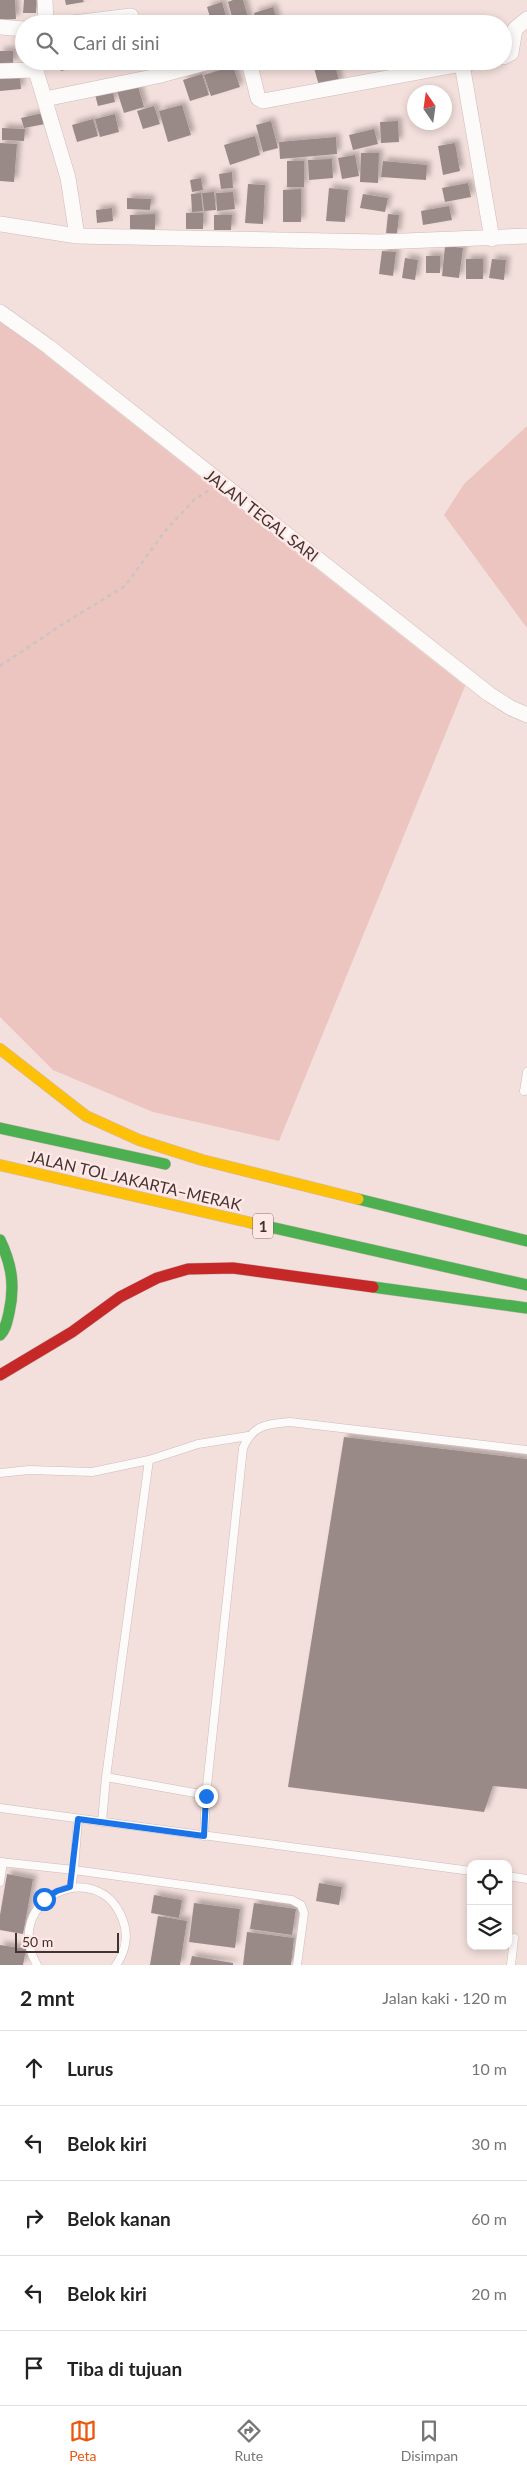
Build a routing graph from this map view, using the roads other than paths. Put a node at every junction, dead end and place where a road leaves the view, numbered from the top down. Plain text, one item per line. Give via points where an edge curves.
1 (46, 0) edge
2 (46, 15) edge
3 (527, 19) edge
4 (0, 27) edge
5 (15, 28) edge
6 (512, 47) edge
7 (15, 69) edge
8 (35, 70) edge
9 (179, 70) edge
10 (251, 70) edge
11 (430, 70) edge
12 (463, 70) edge
13 (0, 71) edge
14 (45, 99) junction
15 (0, 224) edge
16 (77, 236) junction
17 (527, 236) edge
18 (492, 239) junction
19 (0, 312) edge
20 (527, 715) edge
21 (0, 1049) edge
22 (527, 1072) edge
23 (524, 1092) dead end
24 (0, 1128) edge
25 (0, 1165) edge
26 (176, 1167) dead end
27 (215, 1176) dead end
28 (0, 1240) edge
29 (527, 1243) edge
30 (527, 1285) edge
31 (527, 1308) edge
32 (0, 1335) edge
33 (0, 1375) edge
34 (248, 1436) junction
35 (527, 1450) edge
36 (149, 1460) junction
37 (0, 1473) edge
38 (106, 1777) junction
39 (206, 1796) junction
40 (0, 1808) edge
41 (78, 1819) junction
42 (102, 1822) junction
43 (204, 1836) junction
44 (2, 1862) edge
45 (74, 1870) junction
46 (467, 1870) edge
47 (512, 1877) edge
48 (527, 1879) edge
49 (0, 1882) edge
50 (70, 1887) junction
51 (514, 1938) dead end
52 (37, 1965) edge
53 (116, 1965) edge
54 (297, 1965) edge
55 (511, 1965) edge

1 - 2 street
3 - 6 street via 515,29
4 - 5 street
7 - 13 street
8 - 14 street
9 - 14 street
10 - 11 street via 258,98 263,101
12 - 18 street
14 - 16 street via 68,178
15 - 16 street
16 - 18 street via 379,242
17 - 18 street
19 - 20 street, JALAN TEGAL SARI via 489,694
21 - 29 highway via 86,1116 139,1140 202,1160
22 - 23 lane
24 - 26 highway, JALAN TOL JAKARTA–MERAK
25 - 30 highway, JALAN TOL JAKARTA–MERAK / 1 via 467,1274
27 - 29 highway, JALAN TOL JAKARTA–MERAK
28 - 32 highway via 10,1259 14,1294
31 - 33 highway via 233,1268 188,1269 157,1278 120,1297 72,1332
34 - 35 lane via 268,1424 290,1422
34 - 36 lane via 198,1444
34 - 39 lane via 243,1448
36 - 37 lane via 92,1472 29,1470
36 - 38 lane
38 - 39 lane
38 - 42 lane
39 - 43 lane
40 - 41 lane
41 - 42 lane
41 - 45 lane
42 - 43 lane
43 - 46 lane
44 - 45 lane
44 - 49 lane
45 - 50 lane
45 - 54 lane via 292,1900 301,1904 304,1913
47 - 48 lane
50 - 52 lane via 44,1899 29,1923 27,1937
50 - 53 lane via 82,1887 104,1895 120,1913 126,1935 125,1947
51 - 55 lane

